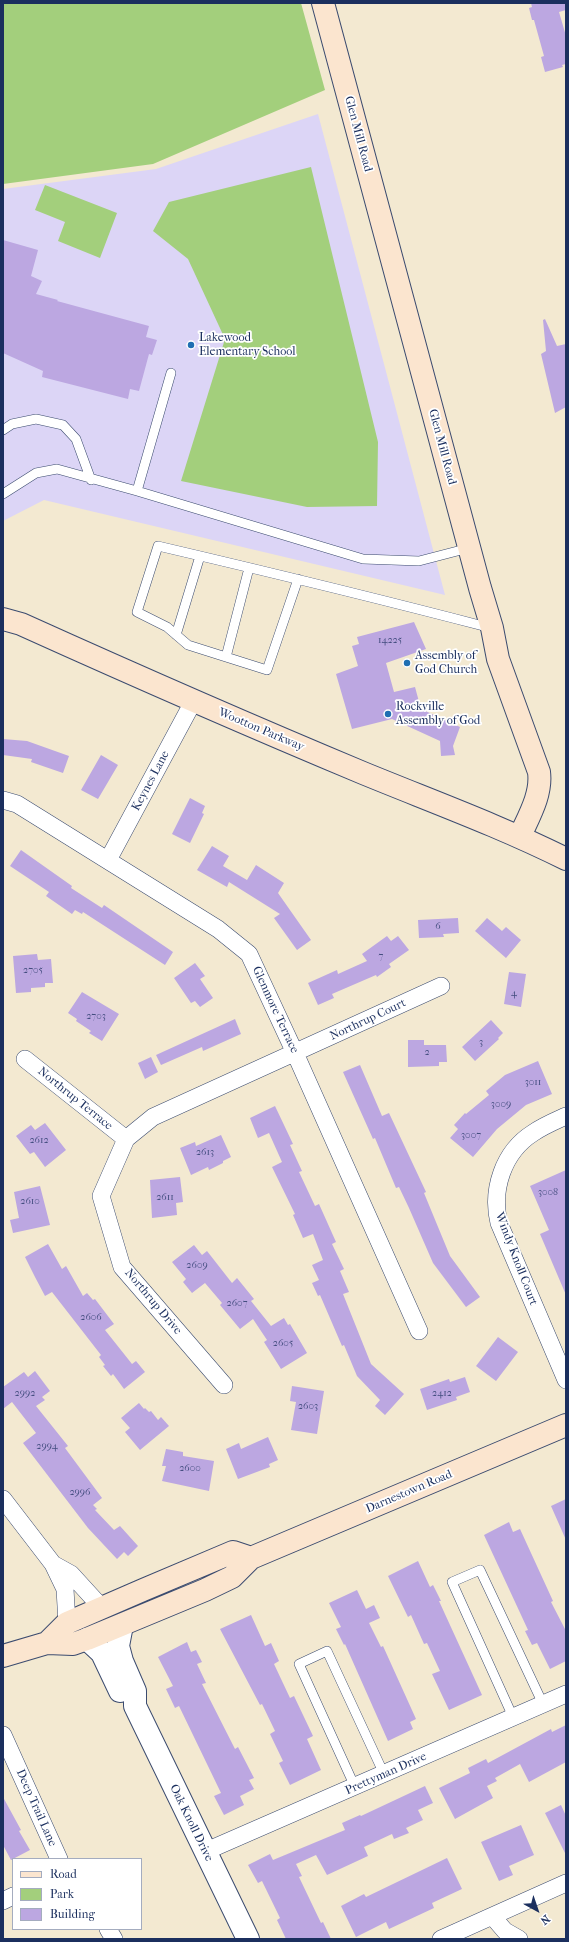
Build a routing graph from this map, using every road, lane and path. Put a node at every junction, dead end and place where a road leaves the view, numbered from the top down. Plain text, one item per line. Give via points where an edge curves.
1 (323, 3) edge
2 (171, 372) dead end
3 (3, 430) edge
4 (91, 480) junction
5 (137, 491) junction
6 (3, 494) edge
7 (469, 548) junction
8 (200, 556) junction
9 (249, 568) junction
10 (298, 579) junction
11 (3, 619) edge
12 (492, 628) junction
13 (176, 635) junction
14 (226, 657) junction
15 (193, 702) junction
16 (3, 800) edge
17 (520, 836) junction
18 (566, 859) edge
19 (108, 860) junction
20 (441, 986) dead end
21 (295, 1053) junction
22 (25, 1059) dead end
23 (566, 1116) edge
24 (126, 1139) junction
25 (418, 1331) dead end
26 (566, 1380) edge
27 (224, 1385) dead end
28 (566, 1425) edge
29 (3, 1499) edge
30 (251, 1558) junction
31 (53, 1564) junction
32 (176, 1602) junction
33 (102, 1608) junction
34 (67, 1623) junction
35 (122, 1625) junction
36 (87, 1639) junction
37 (47, 1643) junction
38 (3, 1656) edge
39 (566, 1694) edge
40 (543, 1704) junction
41 (135, 1706) junction
42 (513, 1717) junction
43 (3, 1735) edge
44 (384, 1774) junction
45 (355, 1787) junction
46 (204, 1852) junction
47 (59, 1858) edge
48 (566, 1883) edge
49 (12, 1896) edge
50 (3, 1901) edge
51 (493, 1917) junction
52 (109, 1930) edge
53 (114, 1939) edge
54 (248, 1939) edge
55 (441, 1939) edge
56 (519, 1939) edge

1 - 7 main road, Glen Mill Road
2 - 5 lane
3 - 4 lane via 12,424 36,419 63,425 76,439
4 - 5 lane
4 - 6 lane via 57,470 36,473
5 - 7 lane via 363,559 419,560
7 - 12 main road, Glen Mill Road
8 - 9 lane
8 - 13 lane
8 - 13 lane via 158,546 137,612 167,627
9 - 10 lane
9 - 14 lane
10 - 12 lane
10 - 14 lane via 267,670
11 - 15 main road, Wootton Parkway via 20,624
12 - 17 main road, Glen Mill Road via 498,659 539,772 538,793
13 - 14 lane via 188,645
15 - 17 main road, Wootton Parkway
15 - 19 street, Keynes Lane
16 - 19 street, Glenmore Terrace via 16,804
17 - 18 main road
19 - 21 street, Glenmore Terrace via 218,929 249,954
20 - 21 street, Northrup Court
21 - 24 street, Northrup Drive via 153,1117
21 - 25 street, Glenmore Terrace
22 - 24 street, Northrup Terrace
23 - 26 street, Windy Knoll Court via 532,1133 510,1154 497,1184 496,1209 499,1223
24 - 27 street, Northrup Drive via 101,1196 122,1267
28 - 30 main road, Darnestown Road
29 - 31 street
30 - 32 main road, Darnestown Road via 232,1576
30 - 33 main road, Darnestown Road via 233,1552
31 - 33 street via 71,1574
31 - 34 street via 65,1589
32 - 33 main road via 149,1601 130,1606
32 - 35 main road, Darnestown Road
33 - 34 main road, Darnestown Road
34 - 37 main road, Darnestown Road
35 - 36 main road, Darnestown Road
35 - 41 street, Oak Knoll Drive via 118,1646 135,1691
36 - 37 main road, Darnestown Road via 73,1644
36 - 41 street, Oak Knoll Drive via 102,1653 123,1696
37 - 38 main road, Darnestown Road
39 - 40 street, Prettyman Drive
40 - 42 street, Prettyman Drive
40 - 42 lane via 480,1570 452,1582
41 - 46 street, Oak Knoll Drive
42 - 44 street, Prettyman Drive
43 - 47 street, Deep Trail Lane
44 - 45 street, Prettyman Drive
44 - 45 lane via 327,1651 299,1664
45 - 46 street, Prettyman Drive
46 - 54 street, Oak Knoll Drive
48 - 51 street
49 - 50 street
51 - 55 street
51 - 56 street via 505,1931
52 - 53 street

